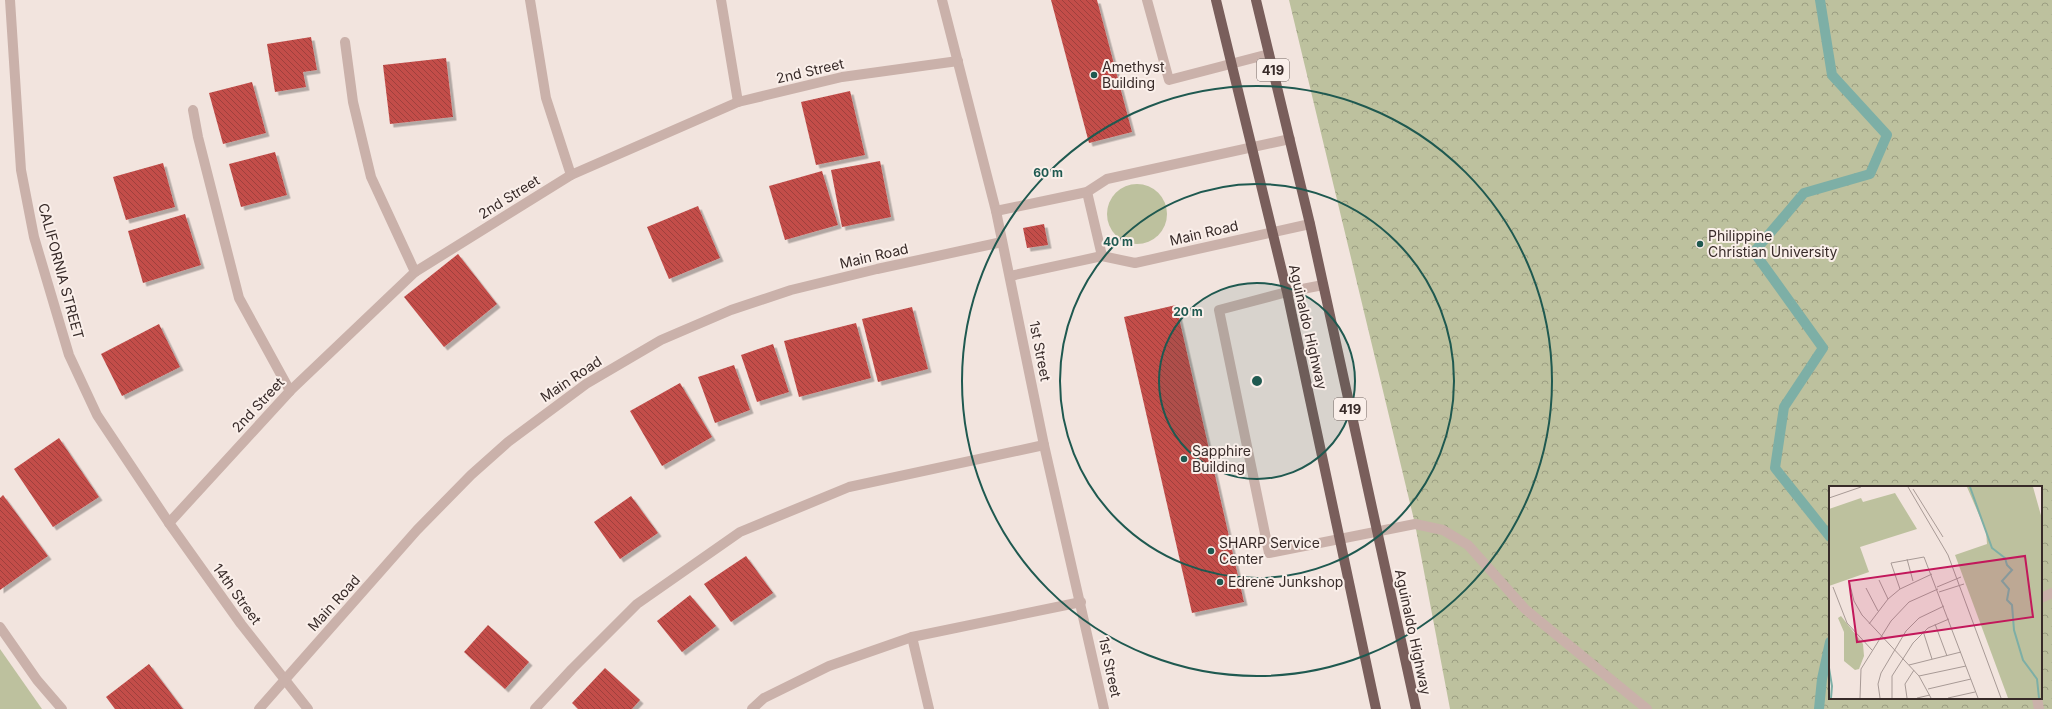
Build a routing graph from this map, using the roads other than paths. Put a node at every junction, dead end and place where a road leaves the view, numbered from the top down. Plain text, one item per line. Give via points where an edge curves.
1 (10, 0) edge
2 (530, 0) edge
3 (721, 0) edge
4 (942, 0) edge
5 (1147, 0) edge
6 (1216, 0) edge
7 (1256, 0) edge
8 (345, 42) dead end
9 (1269, 54) junction
10 (958, 61) junction
11 (1232, 63) junction
12 (738, 102) junction
13 (193, 110) dead end
14 (1290, 139) junction
15 (1252, 148) junction
16 (571, 175) junction
17 (1087, 192) junction
18 (996, 211) junction
19 (1310, 224) junction
20 (1272, 232) junction
21 (1002, 242) junction
22 (1102, 256) junction
23 (415, 272) junction
24 (1010, 276) junction
25 (1323, 285) junction
26 (1287, 292) junction
27 (290, 391) junction
28 (1044, 445) junction
29 (168, 523) junction
30 (1377, 532) junction
31 (1341, 539) junction
32 (2052, 593) edge
33 (2042, 598) edge
34 (1081, 602) junction
35 (0, 627) edge
36 (912, 637) junction
37 (285, 680) junction
38 (764, 698) junction
39 (2037, 699) edge
40 (62, 709) edge
41 (259, 709) edge
42 (308, 709) edge
43 (536, 709) edge
44 (752, 709) edge
45 (766, 709) edge
46 (929, 709) edge
47 (1104, 709) edge
48 (1376, 709) edge
49 (1416, 709) edge
50 (1647, 709) edge
51 (2039, 709) edge

1 - 29 street, CALIFORNIA STREET via 21,170 34,236 50,293 70,355 97,415
2 - 16 street via 546,98
3 - 12 street
4 - 10 street, 1st Street
5 - 11 street via 1169,80
6 - 11 main road, Aguinaldo Highway / 419
7 - 9 main road, Aguinaldo Highway / 419
8 - 23 street via 353,102 371,177
9 - 11 street
9 - 14 main road, Aguinaldo Highway / 419
10 - 12 street, 2nd Street via 842,77
10 - 18 street, 1st Street
11 - 15 main road, Aguinaldo Highway / 419
12 - 16 street, 2nd Street
13 - 27 street via 239,298
14 - 15 street
14 - 19 main road, Aguinaldo Highway / 419
15 - 17 street via 1107,179
15 - 20 main road, Aguinaldo Highway / 419
16 - 23 street, 2nd Street
17 - 18 street
17 - 22 street
18 - 21 street, 1st Street
19 - 20 street, Main Road
19 - 25 main road, Aguinaldo Highway / 419
20 - 22 street, Main Road via 1135,263
20 - 26 main road, Aguinaldo Highway / 419
21 - 24 street, 1st Street
21 - 37 street, Main Road via 791,290 730,310 661,340 586,384 508,442 471,475 412,536
22 - 24 street, Main Road
23 - 27 street, 2nd Street
24 - 28 street, 1st Street
25 - 26 street
25 - 30 main road, Aguinaldo Highway / 419
26 - 31 main road, Aguinaldo Highway / 419
26 - 31 street via 1219,310 1269,553
27 - 29 street, 2nd Street
28 - 34 street, 1st Street
28 - 43 street via 849,487 740,532 637,604
29 - 37 street, 14th Street
30 - 31 street
30 - 49 main road, Aguinaldo Highway / 419
30 - 50 street via 1415,524 1443,530 1468,545 1525,609
31 - 48 main road, Aguinaldo Highway / 419
32 - 33 street
34 - 36 street
34 - 47 street, 1st Street
35 - 40 street via 37,680
36 - 38 street via 829,666
36 - 46 street
37 - 41 street, Main Road
37 - 42 street
38 - 44 street
38 - 45 street
39 - 51 street

